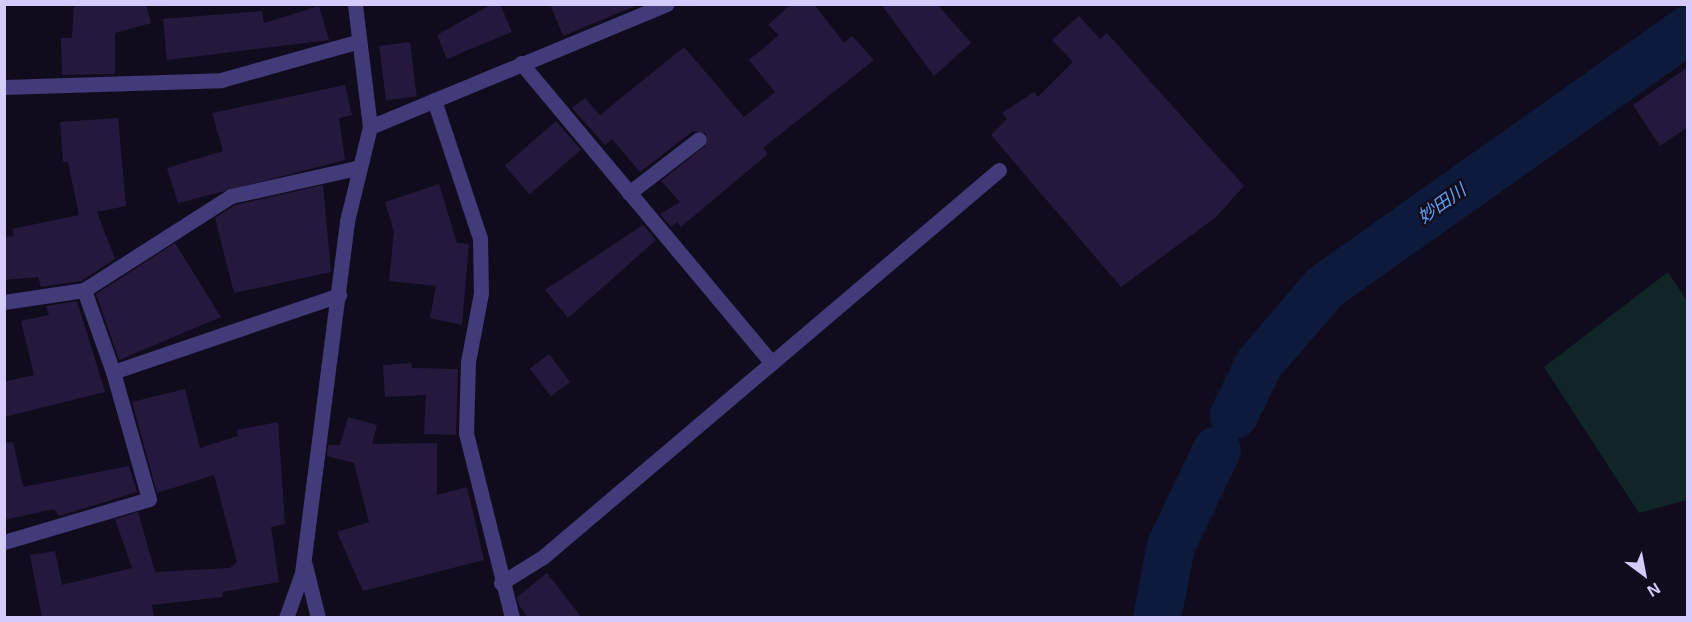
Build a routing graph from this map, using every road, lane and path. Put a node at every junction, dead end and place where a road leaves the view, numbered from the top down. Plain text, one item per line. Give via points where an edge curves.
1 (355, 4) edge
2 (667, 4) edge
3 (356, 42) junction
4 (521, 63) junction
5 (4, 87) edge
6 (434, 100) junction
7 (370, 127) junction
8 (699, 139) dead end
9 (356, 168) junction
10 (999, 170) dead end
11 (629, 193) junction
12 (84, 290) junction
13 (339, 295) junction
14 (4, 302) edge
15 (769, 360) junction
16 (112, 372) junction
17 (4, 542) edge
18 (304, 562) junction
19 (501, 583) junction
20 (286, 618) edge
21 (318, 618) edge
22 (512, 618) edge

1 - 3 street
2 - 4 street
3 - 5 street via 221,80
3 - 7 street
4 - 6 street
4 - 11 street
6 - 7 street
6 - 19 street via 480,238 481,293 468,362 466,433
7 - 9 street
8 - 11 street
9 - 12 street via 231,196
9 - 13 street
10 - 15 street
11 - 15 street
12 - 14 street
12 - 16 street
13 - 16 street
13 - 18 street
15 - 19 street via 543,557
16 - 17 street via 148,499
18 - 20 street
18 - 21 street
19 - 22 street

